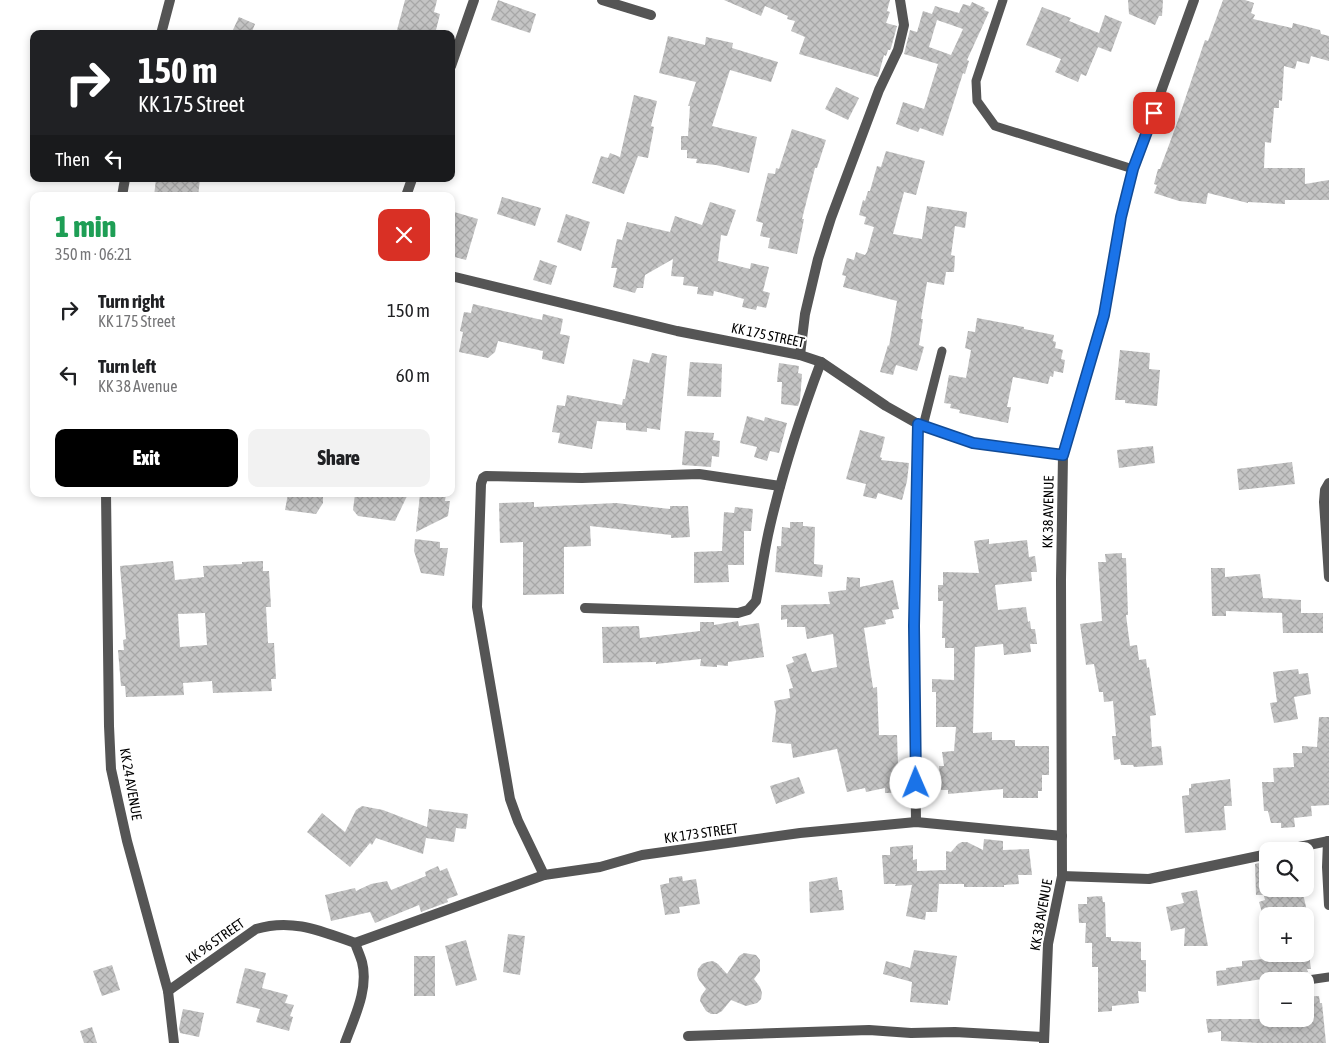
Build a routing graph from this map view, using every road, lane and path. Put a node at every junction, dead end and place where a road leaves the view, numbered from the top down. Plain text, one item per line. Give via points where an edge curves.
1 (170, 0) edge
2 (474, 0) edge
3 (602, 0) edge
4 (900, 0) edge
5 (1003, 0) edge
6 (1194, 0) edge
7 (651, 14) dead end
8 (162, 30) edge
9 (455, 55) edge
10 (1133, 169) junction
11 (455, 277) edge
12 (942, 351) dead end
13 (800, 355) junction
14 (821, 362) junction
15 (921, 425) junction
16 (1063, 455) junction
17 (1329, 483) edge
18 (780, 486) junction
19 (106, 497) edge
20 (1329, 577) edge
21 (585, 608) dead end
22 (916, 822) junction
23 (1062, 836) junction
24 (1329, 841) edge
25 (1314, 844) edge
26 (1259, 856) edge
27 (544, 875) junction
28 (1062, 876) junction
29 (1329, 905) edge
30 (355, 943) junction
31 (1329, 977) edge
32 (1314, 979) edge
33 (168, 991) junction
34 (688, 1036) dead end
35 (1043, 1040) edge
36 (174, 1043) edge
37 (345, 1043) edge

1 - 8 street
2 - 9 street
3 - 7 street
4 - 13 street via 904,25 898,50 879,90 820,250 805,314
5 - 10 lane via 976,81 977,101 995,126
6 - 10 street, KK 38 AVENUE
10 - 16 street, KK 38 AVENUE via 1104,315
11 - 13 street, KK 175 STREET via 677,331
12 - 15 lane
13 - 14 street, KK 175 STREET
14 - 15 street, KK 175 STREET via 886,406
14 - 18 street
15 - 16 street, KK 175 STREET via 973,443
15 - 22 street via 914,626
16 - 23 street, KK 38 AVENUE
17 - 20 street via 1324,502
18 - 21 street via 756,601 748,610 738,613
18 - 27 street via 699,474 483,478 477,607 510,799
19 - 33 street, KK 24 AVENUE via 111,769
22 - 23 street, KK 173 STREET
22 - 27 street, KK 173 STREET via 800,833 642,855 600,867
23 - 28 street, KK 38 AVENUE
24 - 25 street
24 - 29 street
26 - 28 street via 1149,879
27 - 30 street, KK 173 STREET
28 - 35 street, KK 38 AVENUE via 1048,944
30 - 33 street, KK 96 STREET via 298,924 270,925 256,929
30 - 37 street via 364,980 360,1002
31 - 32 lane
33 - 36 street, KK 24 AVENUE
34 - 35 street via 869,1030 955,1032

